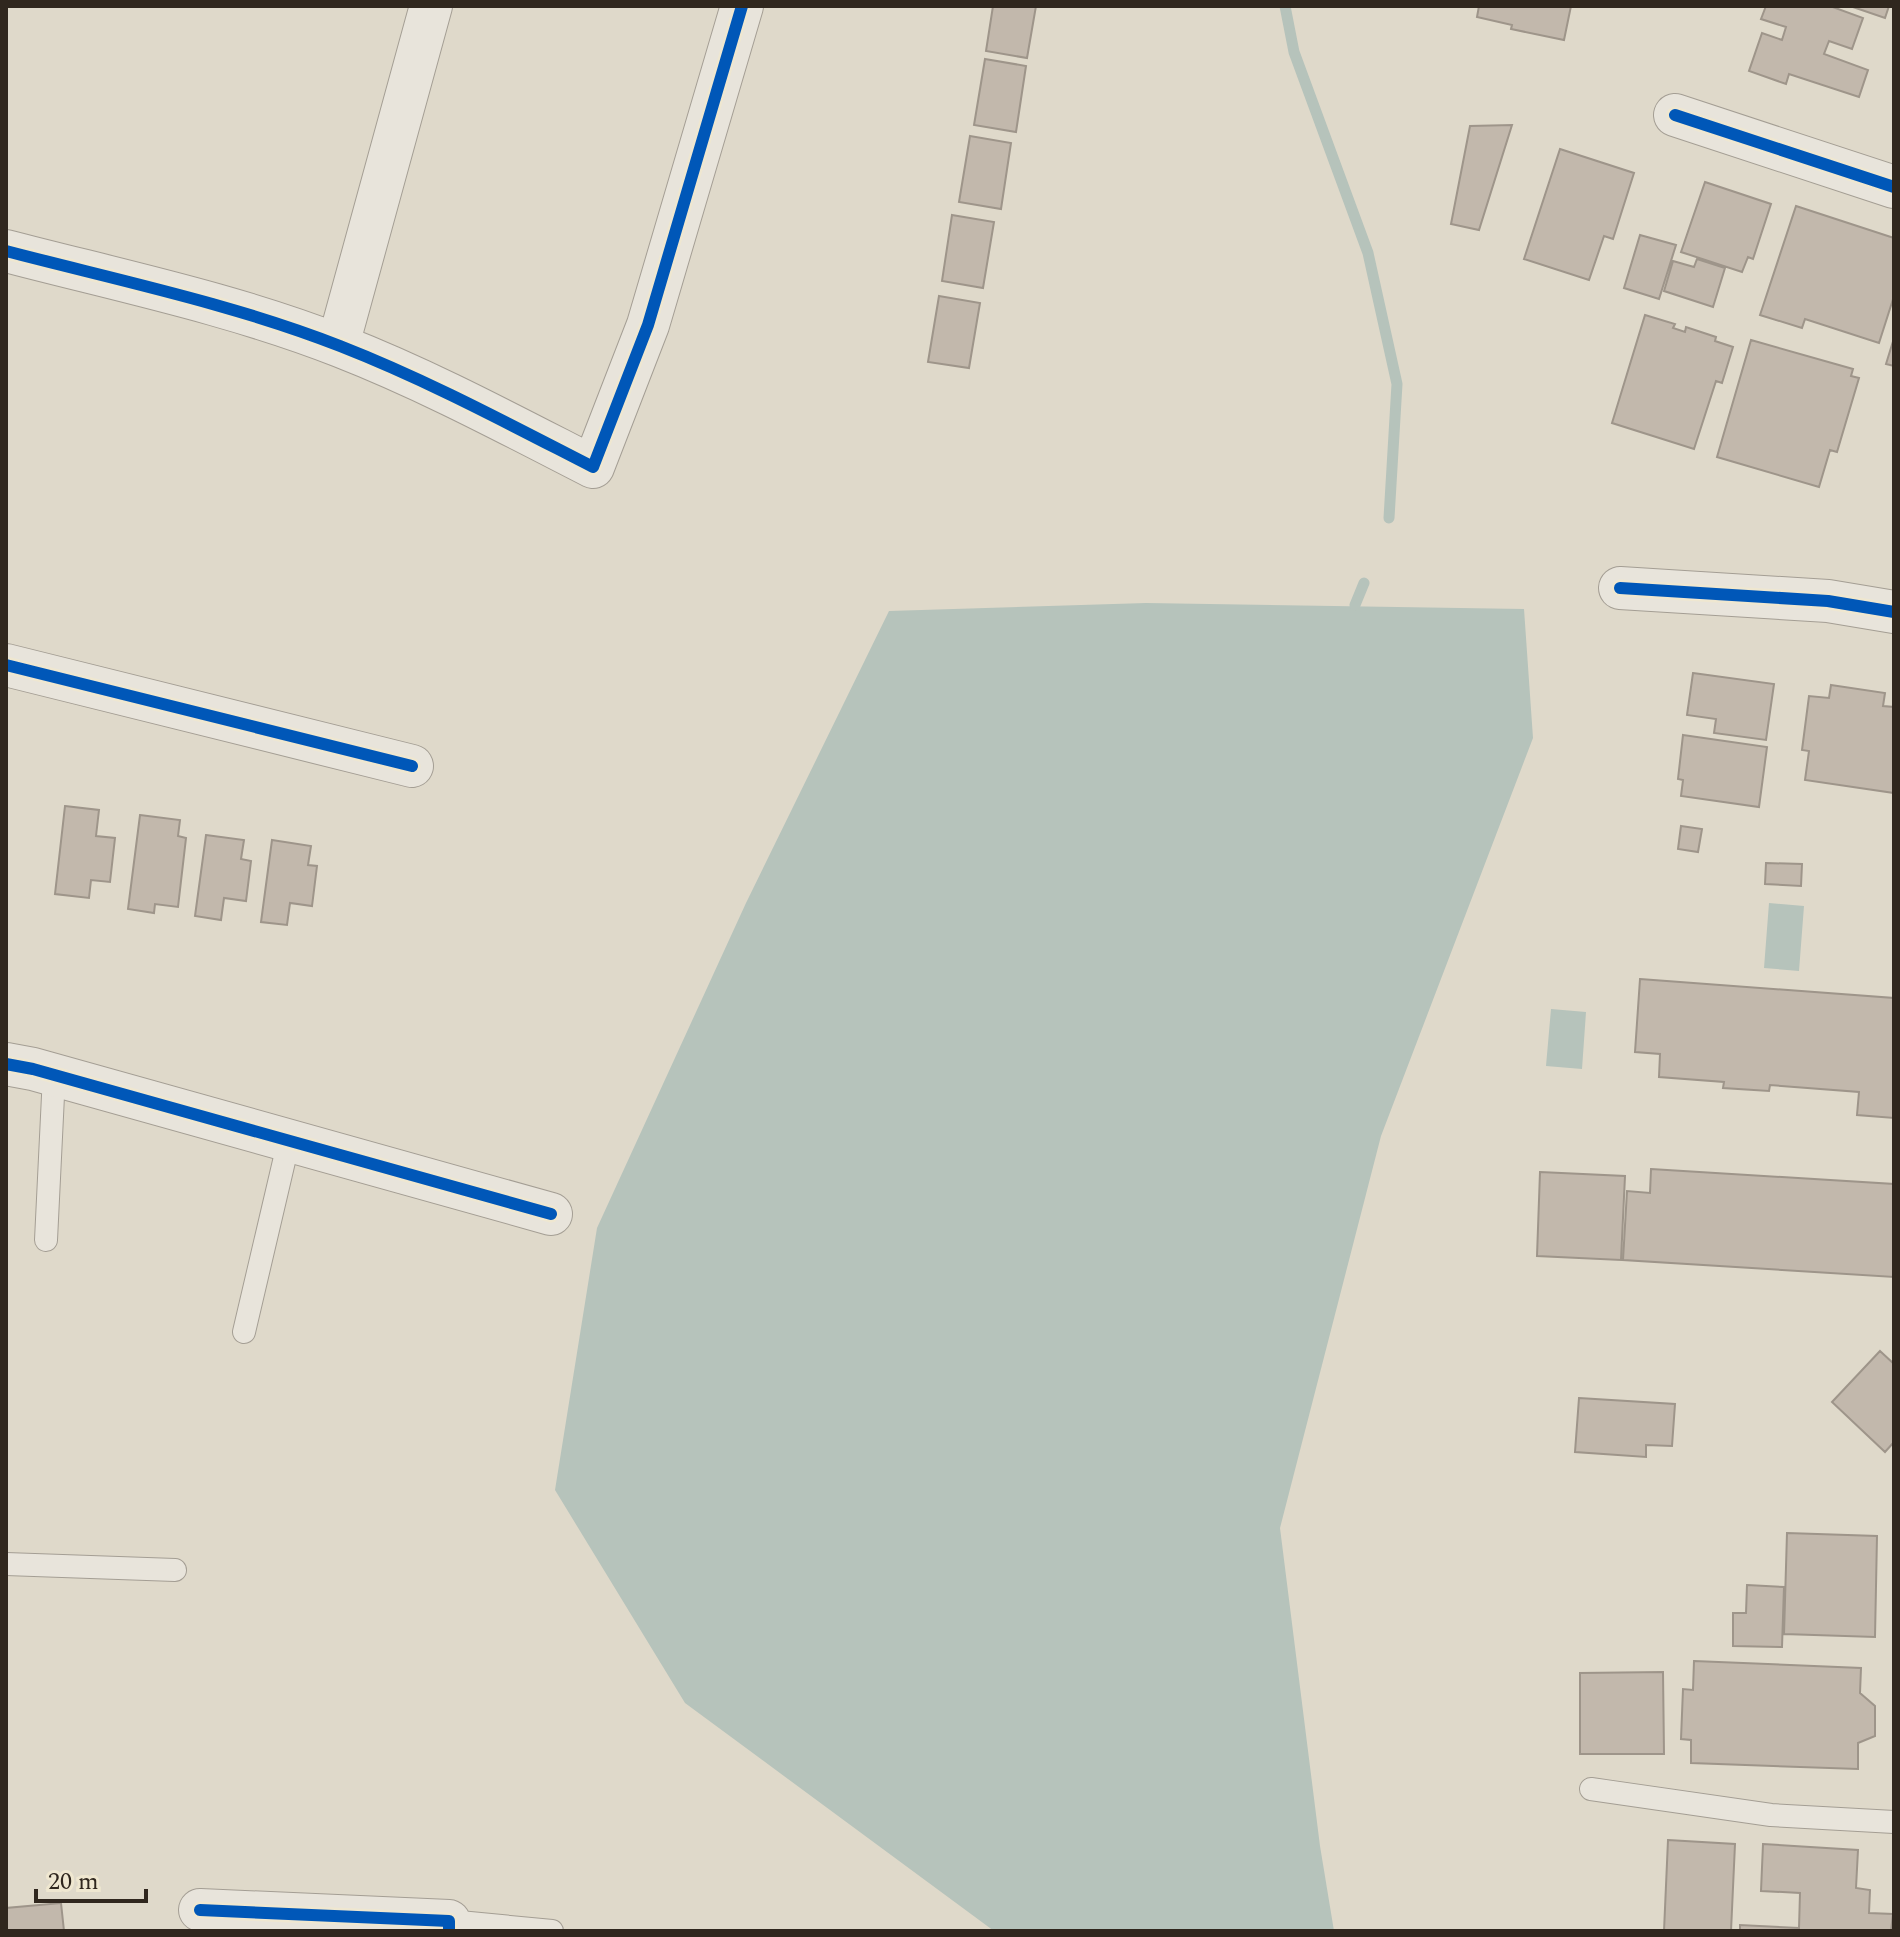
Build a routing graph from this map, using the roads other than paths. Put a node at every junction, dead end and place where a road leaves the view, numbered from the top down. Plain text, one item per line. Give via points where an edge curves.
1 (431, 6) edge
2 (742, 6) edge
3 (1675, 115) dead end
4 (1894, 187) edge
5 (6, 251) edge
6 (338, 345) junction
7 (1620, 588) dead end
8 (1894, 612) edge
9 (6, 665) edge
10 (412, 766) dead end
11 (6, 1064) edge
12 (54, 1075) junction
13 (289, 1140) junction
14 (551, 1214) dead end
15 (46, 1240) dead end
16 (244, 1332) dead end
17 (6, 1564) edge
18 (175, 1570) dead end
19 (1591, 1789) dead end
20 (1894, 1822) edge
21 (200, 1910) dead end
22 (449, 1926) edge
23 (552, 1931) edge

1 - 6 street
2 - 6 street via 648,325 593,467
3 - 4 street
5 - 6 street
7 - 8 street via 1828,601
9 - 10 street
11 - 12 street
12 - 13 street
12 - 15 lane
13 - 14 street
13 - 16 lane
17 - 18 lane
19 - 20 lane via 1771,1815
21 - 22 street
22 - 23 lane

